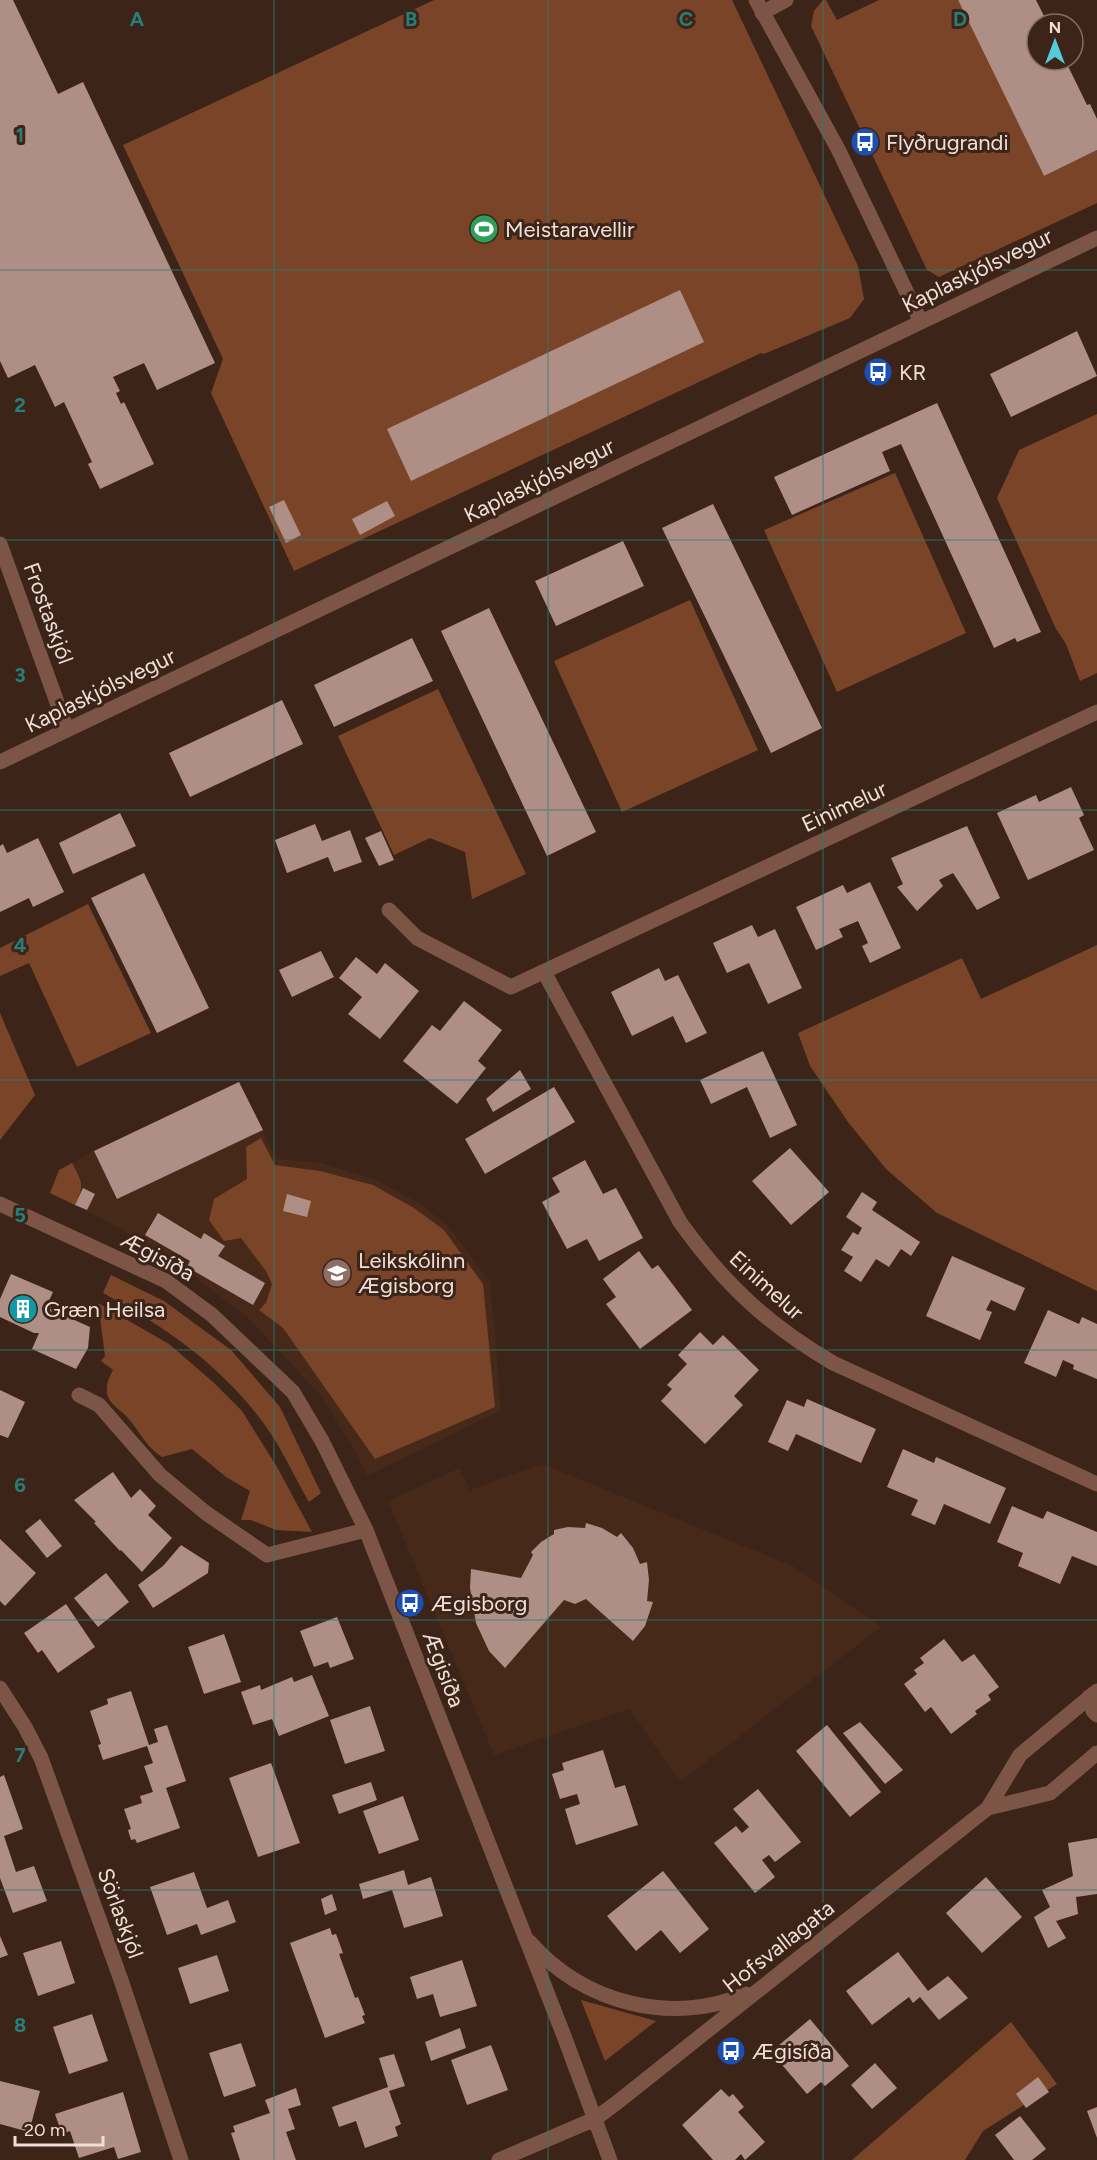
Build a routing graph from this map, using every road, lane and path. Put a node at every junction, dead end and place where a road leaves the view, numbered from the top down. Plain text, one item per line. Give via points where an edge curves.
1 (786, 0) edge
2 (759, 7) edge
3 (1097, 238) edge
4 (921, 322) junction
5 (0, 544) edge
6 (1097, 712) edge
7 (67, 730) junction
8 (0, 762) edge
9 (389, 910) dead end
10 (544, 972) junction
11 (0, 1204) edge
12 (79, 1395) dead end
13 (1097, 1484) edge
14 (366, 1530) junction
15 (0, 1688) edge
16 (1095, 1693) edge
17 (1097, 1715) edge
18 (1097, 1753) edge
19 (988, 1808) junction
20 (525, 1935) junction
21 (762, 1987) junction
22 (596, 2119) junction
23 (181, 2160) edge
24 (499, 2160) edge
25 (610, 2160) edge

1 - 2 street
2 - 4 street via 838,149
3 - 4 street, Kaplaskjólsvegur
4 - 7 street, Kaplaskjólsvegur
5 - 7 street, Frostaskjól
6 - 10 street, Einimelur
7 - 8 street, Kaplaskjólsvegur
9 - 10 street, Einimelur via 417,938 511,987
10 - 13 street, Einimelur via 680,1222 734,1290 766,1319 833,1363
11 - 14 street, Ægisíða via 166,1281 212,1315 293,1392
12 - 14 street via 99,1405 160,1475 267,1555
14 - 20 street, Ægisíða
15 - 23 street, Sörlaskjól via 41,1758
16 - 17 street via 1093,1711
16 - 19 street, Hofsvallagata via 1020,1755
18 - 19 street, Hofsvallagata via 1050,1793
19 - 21 street, Hofsvallagata
20 - 21 street via 570,1978 627,2003 652,2008 707,2006
20 - 22 street, Ægisíða
21 - 22 street, Hofsvallagata
22 - 24 street, Hofsvallagata
22 - 25 street, Ægisíða

